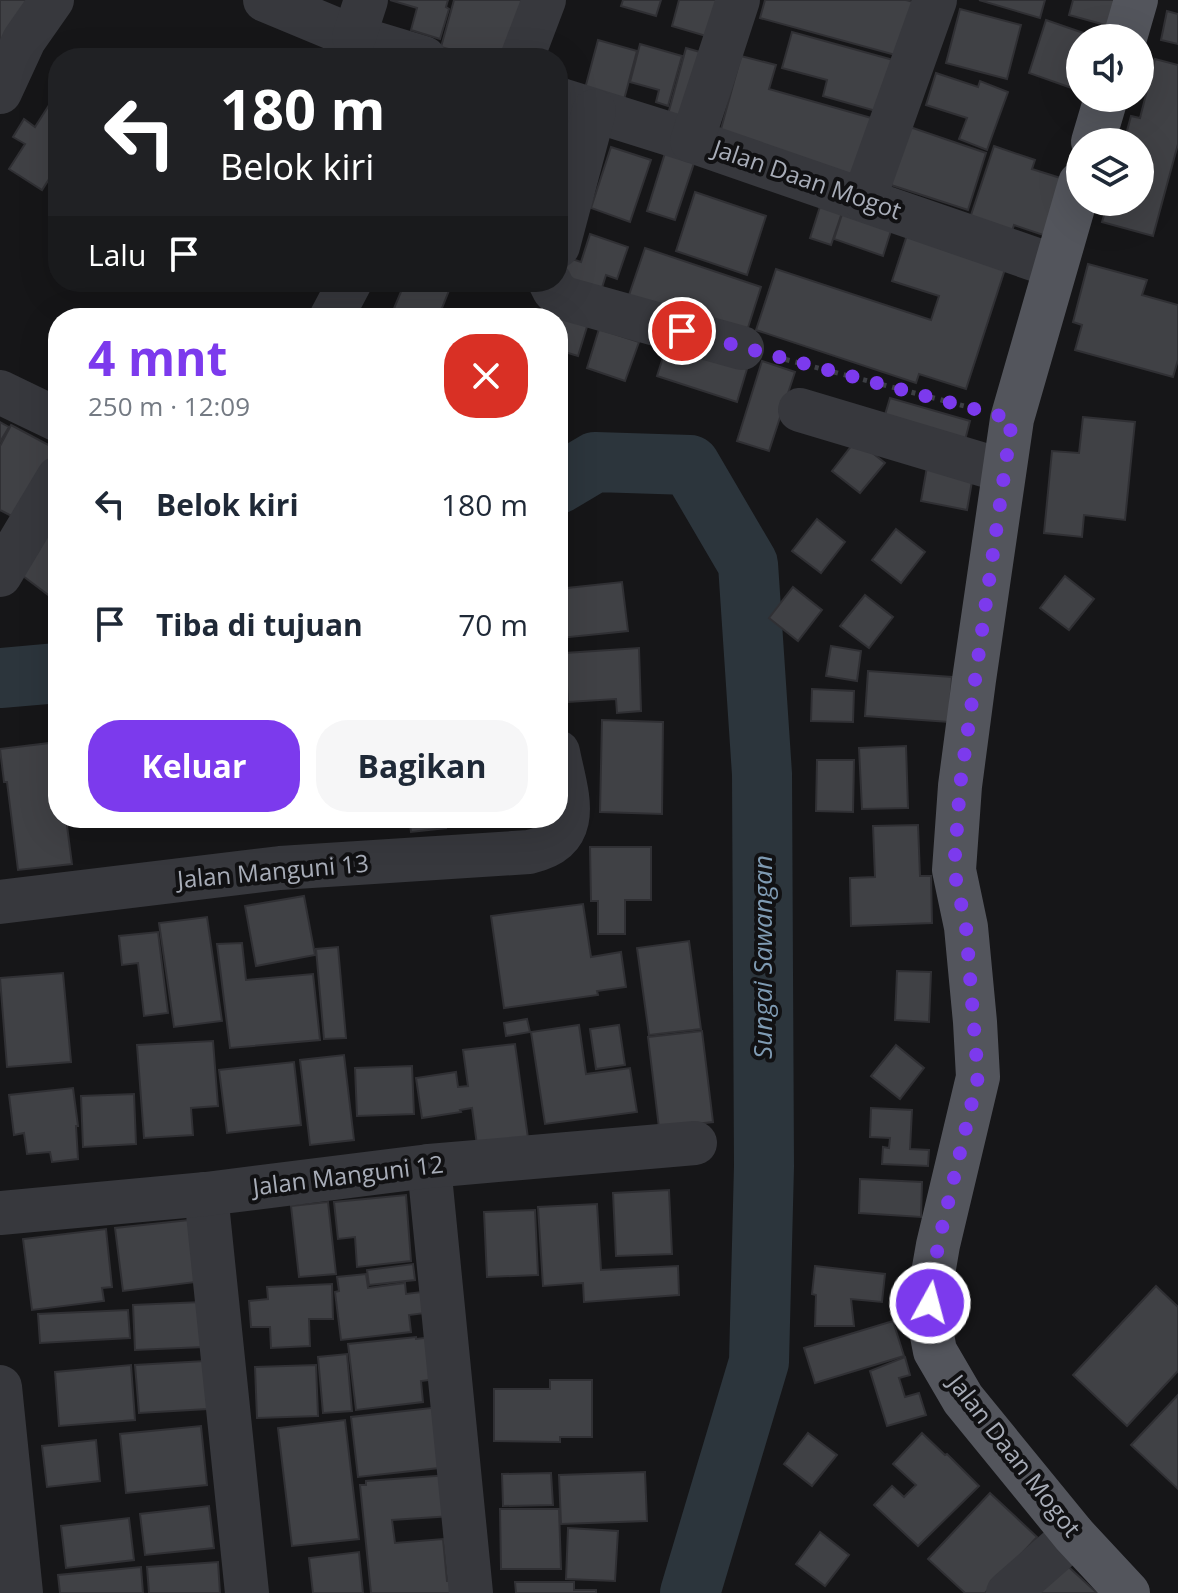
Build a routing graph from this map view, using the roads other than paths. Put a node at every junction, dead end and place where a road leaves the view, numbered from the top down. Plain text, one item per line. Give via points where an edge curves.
1 (52, 0) edge
2 (265, 0) edge
3 (544, 0) edge
4 (738, 0) edge
5 (935, 0) edge
6 (1136, 0) edge
7 (360, 18) edge
8 (1129, 24) edge
9 (408, 48) edge
10 (526, 48) edge
11 (0, 92) edge
12 (576, 105) edge
13 (692, 141) junction
14 (568, 168) edge
15 (864, 199) junction
16 (1070, 216) edge
17 (1054, 266) junction
18 (556, 292) edge
19 (742, 348) road end
20 (0, 392) edge
21 (800, 410) dead end
22 (48, 415) edge
23 (1004, 471) junction
24 (48, 495) edge
25 (0, 575) edge
26 (563, 828) edge
27 (0, 902) edge
28 (695, 1143) dead end
29 (429, 1166) junction
30 (206, 1194) junction
31 (0, 1213) edge
32 (0, 1387) edge
33 (1074, 1535) junction
34 (21, 1593) edge
35 (247, 1593) edge
36 (471, 1593) edge
37 (1008, 1593) edge
38 (1128, 1593) edge

1 - 11 street via 24,40
2 - 7 street
3 - 10 street
4 - 13 street
5 - 15 street
6 - 8 main road
7 - 9 street
12 - 13 street, Jalan Daan Mogot
12 - 14 street
13 - 15 street, Jalan Daan Mogot
15 - 17 street, Jalan Daan Mogot
16 - 17 main road, Jalan Daan Mogot
17 - 23 main road, Jalan Daan Mogot via 1012,419
18 - 19 street
20 - 22 street
21 - 23 street
23 - 33 main road, Jalan Daan Mogot via 960,786 954,870 966,927 978,1077 938,1245 929,1320 935,1351 963,1399
24 - 25 street
26 - 27 street, Jalan Manguni 13 via 547,848 529,852 280,868
28 - 29 street, Jalan Manguni 12
29 - 30 street, Jalan Manguni 12
29 - 36 street
30 - 31 street, Jalan Manguni 12
30 - 35 street
32 - 34 street
33 - 37 street
33 - 38 main road, Jalan Daan Mogot

